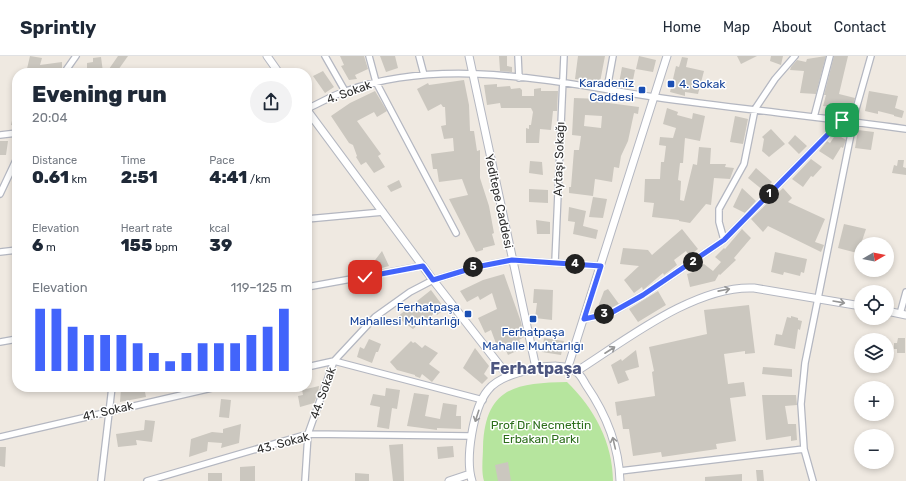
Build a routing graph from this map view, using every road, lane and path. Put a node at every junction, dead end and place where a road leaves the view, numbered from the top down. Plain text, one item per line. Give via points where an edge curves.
1 (76, 56) edge
2 (267, 56) edge
3 (325, 56) edge
4 (369, 56) edge
5 (419, 56) edge
6 (469, 56) edge
7 (518, 56) edge
8 (564, 56) edge
9 (613, 56) edge
10 (667, 56) edge
11 (795, 56) edge
12 (830, 56) edge
13 (871, 56) edge
14 (68, 68) edge
15 (275, 68) edge
16 (424, 75) junction
17 (471, 75) junction
18 (519, 78) junction
19 (562, 81) junction
20 (376, 82) junction
21 (607, 89) junction
22 (345, 91) junction
23 (654, 97) junction
24 (312, 107) edge
25 (755, 109) junction
26 (312, 116) edge
27 (814, 117) junction
28 (842, 120) junction
29 (854, 122) junction
30 (906, 129) edge
31 (12, 134) edge
32 (0, 135) edge
33 (12, 169) edge
34 (0, 194) edge
35 (383, 212) junction
36 (312, 219) edge
37 (456, 233) dead end
38 (724, 240) junction
39 (12, 251) edge
40 (0, 252) edge
41 (512, 260) junction
42 (555, 262) junction
43 (423, 266) junction
44 (601, 266) junction
45 (433, 280) junction
46 (312, 286) edge
47 (906, 292) edge
48 (818, 298) junction
49 (854, 305) edge
50 (903, 314) edge
51 (584, 319) junction
52 (12, 340) edge
53 (0, 342) edge
54 (334, 361) junction
55 (312, 366) edge
56 (568, 367) junction
57 (536, 368) junction
58 (577, 371) junction
59 (508, 376) junction
60 (111, 392) edge
61 (194, 392) edge
62 (483, 400) junction
63 (108, 411) junction
64 (308, 434) junction
65 (470, 436) junction
66 (0, 437) edge
67 (804, 449) junction
68 (620, 471) junction
69 (471, 478) edge
70 (101, 481) edge
71 (147, 481) edge
72 (305, 481) edge
73 (448, 481) edge
74 (620, 481) edge
75 (813, 481) edge

1 - 14 street
2 - 15 street
3 - 22 street
4 - 20 street
5 - 16 street
6 - 17 street, Yeditepe Caddesi
7 - 18 street
8 - 19 street, Aytaşı Sokağı
9 - 21 street
10 - 23 street
11 - 25 street via 775,79
12 - 27 street
13 - 29 street
16 - 17 street, 4. Sokak
16 - 20 street, 4. Sokak
17 - 18 street, 4. Sokak
17 - 41 street, Yeditepe Caddesi
18 - 19 street, 4. Sokak
19 - 21 street, 4. Sokak
19 - 42 street, Aytaşı Sokağı
20 - 22 street, 4. Sokak
20 - 37 street
21 - 23 street, 4. Sokak
22 - 24 street, 4. Sokak
23 - 25 street, 4. Sokak
23 - 44 street
25 - 27 street, 4. Sokak
25 - 38 street via 744,164 719,209 719,222
26 - 35 street
27 - 28 street, 4. Sokak
28 - 29 street, 4. Sokak
28 - 38 street
29 - 30 street, 4. Sokak
29 - 48 street
31 - 32 street
33 - 34 street
35 - 36 street
35 - 43 street
38 - 51 street via 643,295 611,313
39 - 40 street
41 - 42 street, 44. Sokak
41 - 45 street, 44. Sokak via 476,267
41 - 57 street, Yeditepe Caddesi
42 - 44 street, 44. Sokak
43 - 45 street
43 - 46 street
44 - 51 street
45 - 54 street, 44. Sokak via 410,292 375,317
45 - 59 street
47 - 50 street
48 -> 49 street
58 -> 48 street via 648,326 715,292 742,287
48 - 67 street via 805,363 801,404
51 - 56 street
52 - 53 street
54 - 55 street
54 - 62 street
54 - 64 street, 44. Sokak
56 - 57 street
56 - 58 street
57 - 59 street
68 -> 58 street via 610,426
59 - 62 street via 488,390
60 - 63 street
61 - 63 street, 41. Sokak
62 -> 65 street
63 - 66 street, 41. Sokak
63 - 70 street
64 - 65 street, 43. Sokak
64 - 71 street, 43. Sokak
64 - 72 street, 44. Sokak
65 - 69 street
67 - 68 street
67 - 75 street
68 - 74 street
69 - 73 street

